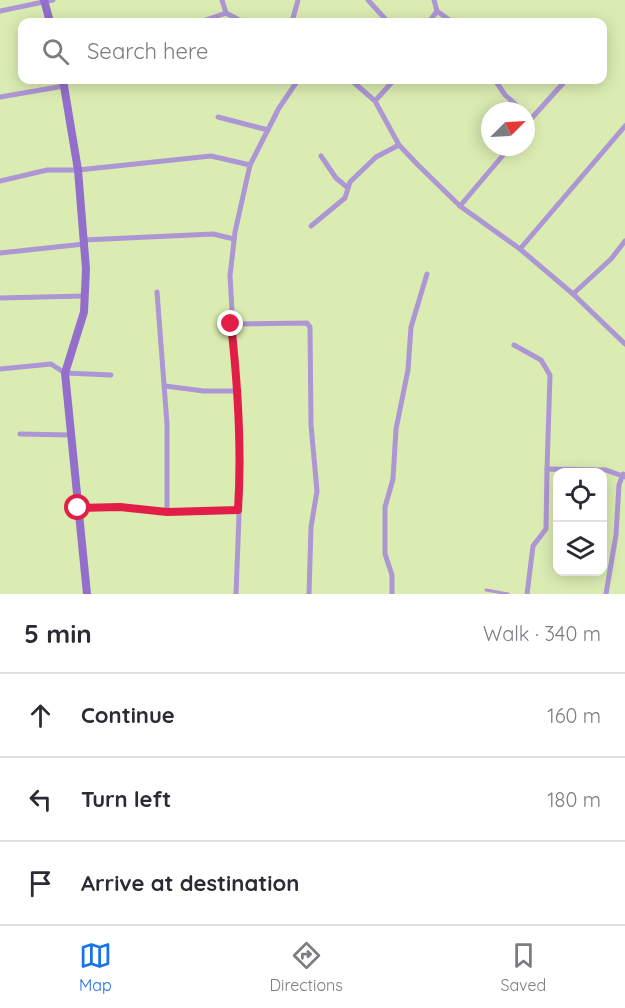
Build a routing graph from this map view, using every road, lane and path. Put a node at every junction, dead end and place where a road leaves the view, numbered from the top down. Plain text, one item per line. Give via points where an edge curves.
1 (298, 0) edge
2 (368, 0) edge
3 (435, 0) edge
4 (48, 1) edge
5 (222, 2) edge
6 (0, 11) edge
7 (437, 11) junction
8 (226, 13) junction
9 (218, 14) junction
10 (50, 18) edge
11 (209, 18) edge
12 (235, 18) edge
13 (293, 18) edge
14 (384, 18) edge
15 (432, 18) edge
16 (447, 18) edge
17 (58, 84) edge
18 (63, 84) edge
19 (296, 84) edge
20 (356, 84) edge
21 (390, 84) edge
22 (498, 84) edge
23 (562, 84) edge
24 (0, 97) edge
25 (375, 101) junction
26 (513, 102) edge
27 (535, 114) edge
28 (218, 117) dead end
29 (625, 126) edge
30 (268, 130) junction
31 (399, 144) junction
32 (321, 156) dead end
33 (502, 156) edge
34 (250, 165) junction
35 (78, 170) junction
36 (0, 181) edge
37 (348, 189) junction
38 (460, 206) junction
39 (310, 226) dead end
40 (234, 238) junction
41 (625, 241) edge
42 (84, 242) junction
43 (520, 249) junction
44 (0, 253) edge
45 (427, 274) dead end
46 (157, 292) dead end
47 (573, 294) junction
48 (85, 296) junction
49 (0, 298) edge
50 (231, 324) junction
51 (625, 344) edge
52 (514, 345) dead end
53 (0, 369) edge
54 (65, 373) junction
55 (111, 375) dead end
56 (165, 386) junction
57 (239, 391) junction
58 (20, 434) dead end
59 (70, 435) junction
60 (547, 469) junction
61 (624, 476) edge
62 (78, 508) junction
63 (238, 510) junction
64 (167, 512) junction
65 (486, 590) dead end
66 (87, 594) edge
67 (236, 594) edge
68 (309, 594) edge
69 (392, 594) edge
70 (508, 594) edge
71 (527, 594) edge
72 (606, 594) edge

1 - 13 street
2 - 14 street
3 - 7 street
4 - 6 street
4 - 10 street
5 - 8 street
5 - 9 street
7 - 15 street
7 - 16 street
8 - 9 street
8 - 12 street
9 - 11 street
17 - 24 street
18 - 35 street
19 - 30 street
20 - 25 street
21 - 25 street
22 - 26 street
23 - 27 street
25 - 31 street
28 - 30 street
29 - 43 street
30 - 34 street
31 - 37 street via 376,157 350,182
31 - 38 street
32 - 37 street
33 - 38 street
34 - 35 street via 211,156
34 - 40 street
35 - 36 street via 47,171
35 - 42 street
37 - 39 street via 345,198
38 - 43 street
40 - 42 street via 213,234
40 - 50 street
41 - 47 street
42 - 44 street
42 - 48 street
43 - 47 street
45 - 69 street via 411,327 393,479 387,498 385,554 392,575
46 - 56 street
47 - 51 street
48 - 49 street
48 - 54 street via 84,312
50 - 57 street
50 - 68 street via 307,323 310,327 316,491
52 - 60 street via 541,360 550,375
53 - 54 street via 51,364
54 - 55 street
54 - 59 street
56 - 57 street
56 - 64 street
57 - 63 street
58 - 59 street
59 - 62 street
60 - 61 street via 606,470
60 - 71 street via 546,529 533,546
61 - 72 street via 619,485 616,536
62 - 64 street
62 - 66 street
63 - 64 street
63 - 67 street
65 - 70 lane

